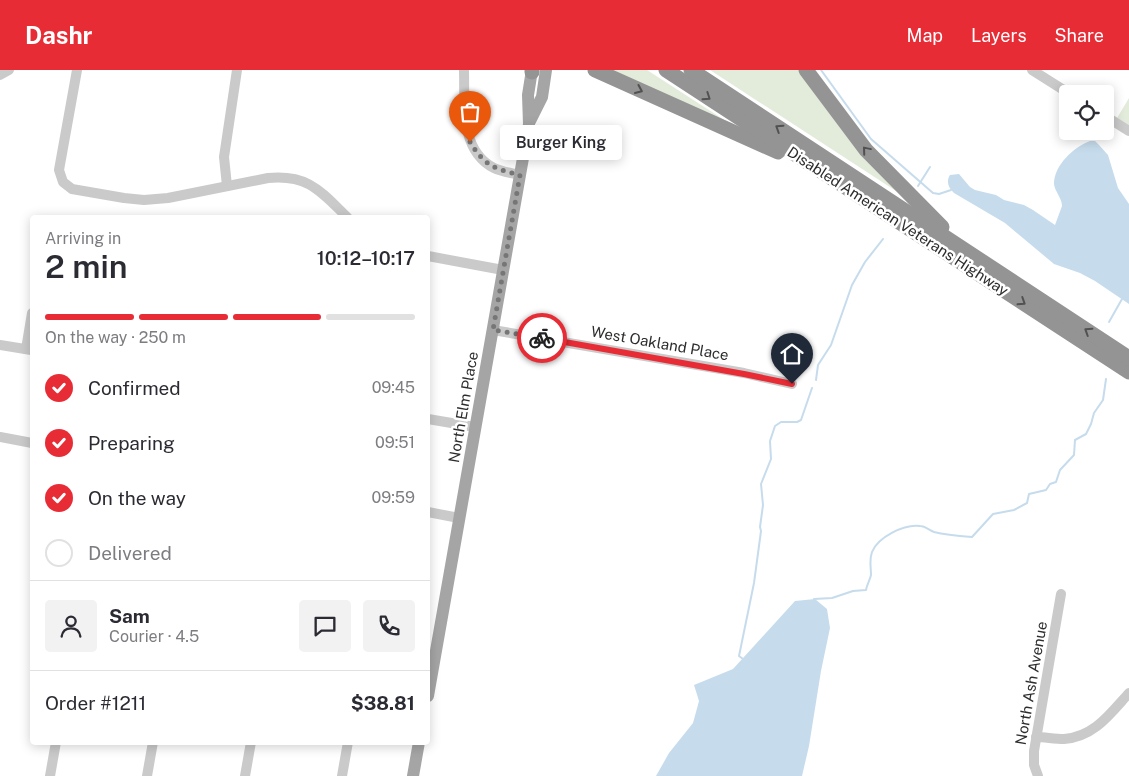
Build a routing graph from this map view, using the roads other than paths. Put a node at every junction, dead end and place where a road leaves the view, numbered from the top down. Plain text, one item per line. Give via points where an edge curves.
1 (9, 70) edge
2 (77, 70) edge
3 (238, 70) edge
4 (464, 70) edge
5 (535, 70) edge
6 (595, 70) edge
7 (666, 70) edge
8 (691, 70) edge
9 (806, 70) edge
10 (1040, 72) edge
11 (0, 75) edge
12 (1059, 86) edge
13 (1114, 122) edge
14 (1129, 131) edge
15 (815, 168) junction
16 (520, 175) junction
17 (227, 186) junction
18 (345, 215) edge
19 (966, 251) junction
20 (430, 256) edge
21 (503, 270) junction
22 (493, 330) junction
23 (30, 337) edge
24 (0, 345) edge
25 (29, 350) edge
26 (1129, 358) edge
27 (1129, 372) edge
28 (792, 384) dead end
29 (430, 419) edge
30 (476, 427) junction
31 (0, 437) edge
32 (30, 443) edge
33 (430, 512) edge
34 (459, 518) junction
35 (1062, 594) dead end
36 (430, 685) edge
37 (1129, 693) edge
38 (1036, 738) junction
39 (55, 745) edge
40 (152, 745) edge
41 (250, 745) edge
42 (347, 745) edge
43 (418, 745) edge
44 (50, 776) edge
45 (147, 776) edge
46 (245, 776) edge
47 (342, 776) edge
48 (413, 776) edge
49 (1038, 776) edge

1 - 11 street
2 - 17 street via 61,160 60,176 65,184 74,189 144,200
3 - 17 street via 224,157
4 - 16 street via 470,142 486,163
5 - 16 main road, North Elm Place via 528,95 529,124
6 -> 15 highway
7 -> 15 highway, Disabled American Veterans Highway
19 -> 8 highway, Disabled American Veterans Highway
19 -> 9 highway via 866,150
10 - 12 street
13 - 14 street
15 -> 27 highway, Disabled American Veterans Highway
16 - 21 main road, North Elm Place
17 - 18 street via 268,178 294,179 317,188
26 -> 19 highway, Disabled American Veterans Highway
20 - 21 street
21 - 22 main road, North Elm Place
22 - 28 street, West Oakland Place
22 - 30 main road, North Elm Place
23 - 25 street
24 - 25 street
29 - 30 street
30 - 34 main road, North Elm Place
31 - 32 street
33 - 34 street
34 - 36 main road, North Elm Place
35 - 38 street, North Ash Avenue
37 - 38 street via 1092,731 1066,739
38 - 49 street, North Ash Avenue via 1034,760
39 - 44 street
40 - 45 street
41 - 46 street
42 - 47 street
43 - 48 main road

